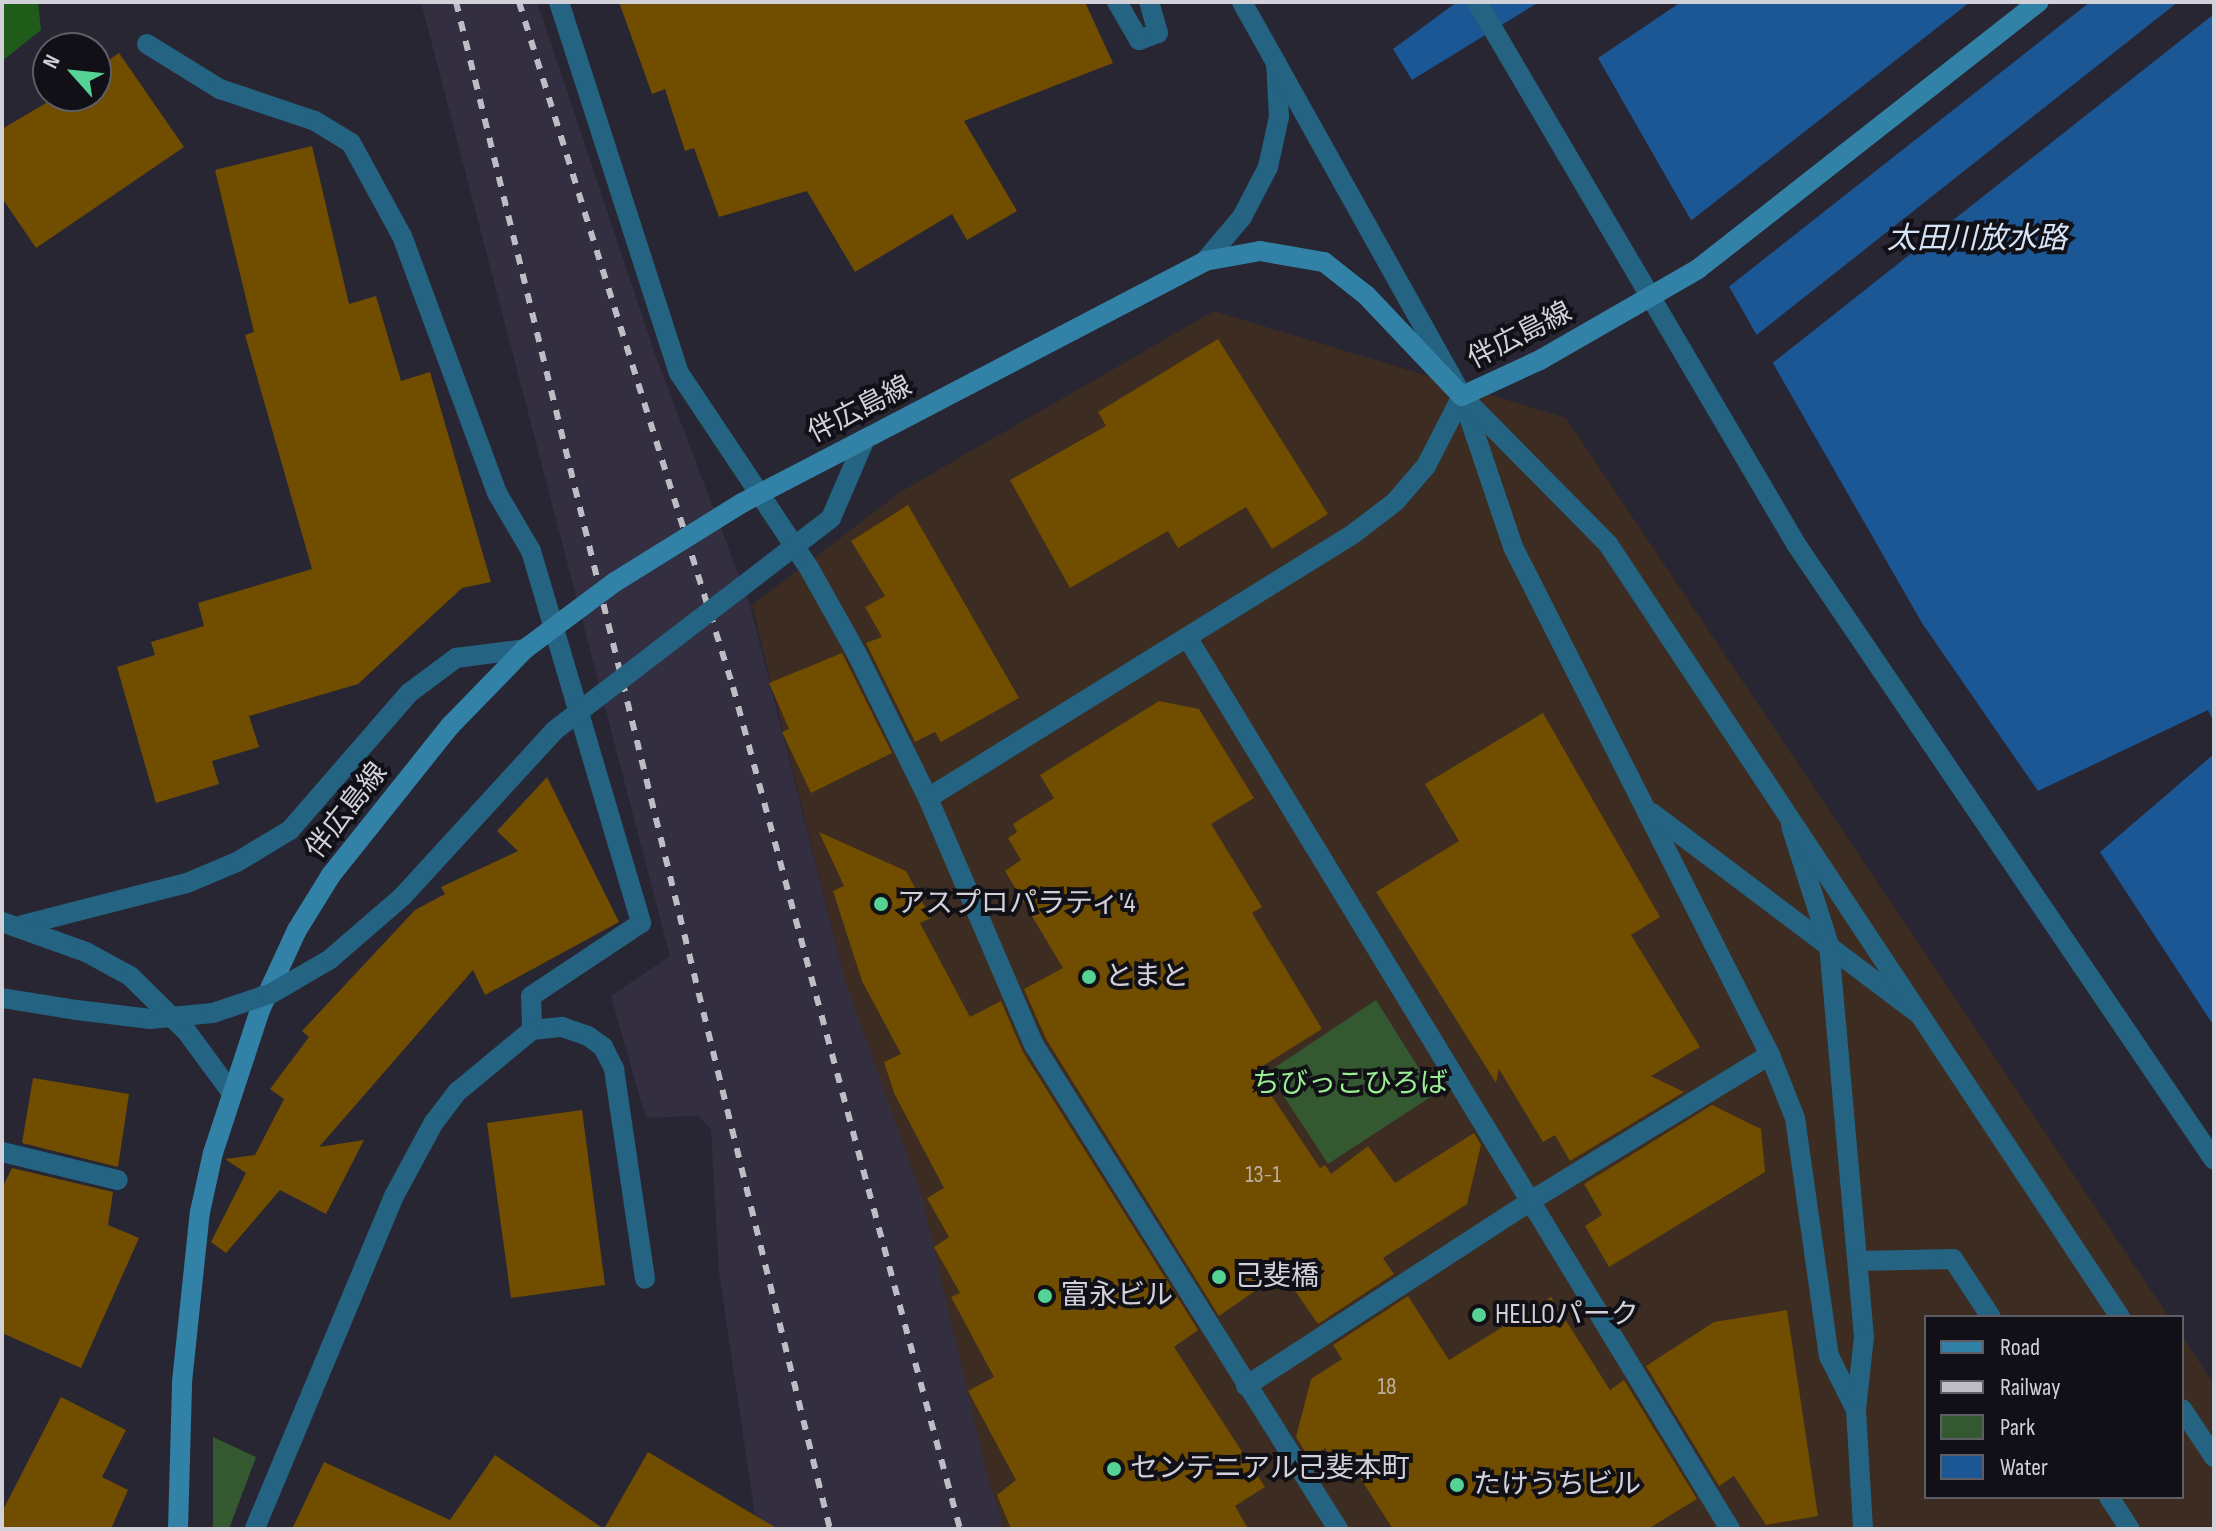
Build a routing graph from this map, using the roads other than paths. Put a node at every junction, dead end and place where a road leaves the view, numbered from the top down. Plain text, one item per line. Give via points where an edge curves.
1 (559, 2) edge
2 (1117, 2) edge
3 (1149, 2) edge
4 (1242, 2) edge
5 (1477, 2) edge
6 (2039, 2) edge
7 (147, 44) dead end
8 (1276, 62) junction
9 (1205, 261) junction
10 (1462, 396) junction
11 (865, 439) junction
12 (1187, 637) junction
13 (525, 649) junction
14 (928, 798) junction
15 (1649, 811) junction
16 (1789, 822) junction
17 (2, 922) edge
18 (23, 925) junction
19 (1829, 945) junction
20 (2, 998) edge
21 (1919, 1014) junction
22 (532, 1030) junction
23 (1770, 1055) junction
24 (231, 1092) junction
25 (2, 1152) edge
26 (2214, 1160) edge
27 (118, 1180) dead end
28 (1532, 1200) junction
29 (1858, 1261) junction
30 (645, 1279) dead end
31 (1990, 1315) edge
32 (2119, 1315) edge
33 (1246, 1386) junction
34 (1856, 1410) junction
35 (2184, 1412) edge
36 (2214, 1457) edge
37 (2110, 1499) edge
38 (178, 1529) edge
39 (255, 1529) edge
40 (1338, 1529) edge
41 (1730, 1529) edge
42 (1863, 1529) edge
43 (2130, 1529) edge

1 - 14 street via 679,373 809,568
2 - 3 street via 1139,40 1158,33
4 - 8 street
5 - 26 street via 1517,62 1796,544
6 - 10 main road, 伴広島線, bridge via 1698,269 1540,360
7 - 22 street via 220,89 315,121 351,143 402,236 497,493 531,551 641,923 531,996
8 - 9 street via 1279,117 1268,167 1242,217
8 - 10 street
9 - 10 main road, 伴広島線 via 1260,251 1324,262 1366,295
9 - 11 main road, 伴広島線
10 - 12 street via 1426,466 1395,502
10 - 15 street via 1513,547
10 - 16 street via 1608,544
11 - 13 main road, 伴広島線, bridge via 717,519 615,582
11 - 20 street, bridge via 831,518 555,730 402,897 329,960 272,993 213,1013 150,1019
12 - 14 street
12 - 28 street
13 - 18 street via 456,658 409,693 290,830 237,862 187,883
13 - 24 main road, 伴広島線 via 450,726 331,875 297,930 260,1010
14 - 33 street via 1034,1045
15 - 19 street
15 - 23 street
16 - 19 street
16 - 21 street
17 - 18 street
18 - 24 street via 130,976 187,1032
19 - 21 street
19 - 29 street
21 - 32 street
22 - 30 street via 562,1027 588,1036 603,1047 614,1069
22 - 39 street via 457,1092 415,1153
23 - 28 street
23 - 34 street via 1795,1118 1829,1356
24 - 38 main road, 伴広島線 via 200,1212 188,1298
25 - 27 street
28 - 33 street
28 - 41 street
29 - 31 street via 1953,1259
29 - 34 street via 1864,1337
33 - 40 street
34 - 42 street
35 - 36 street
37 - 43 street

